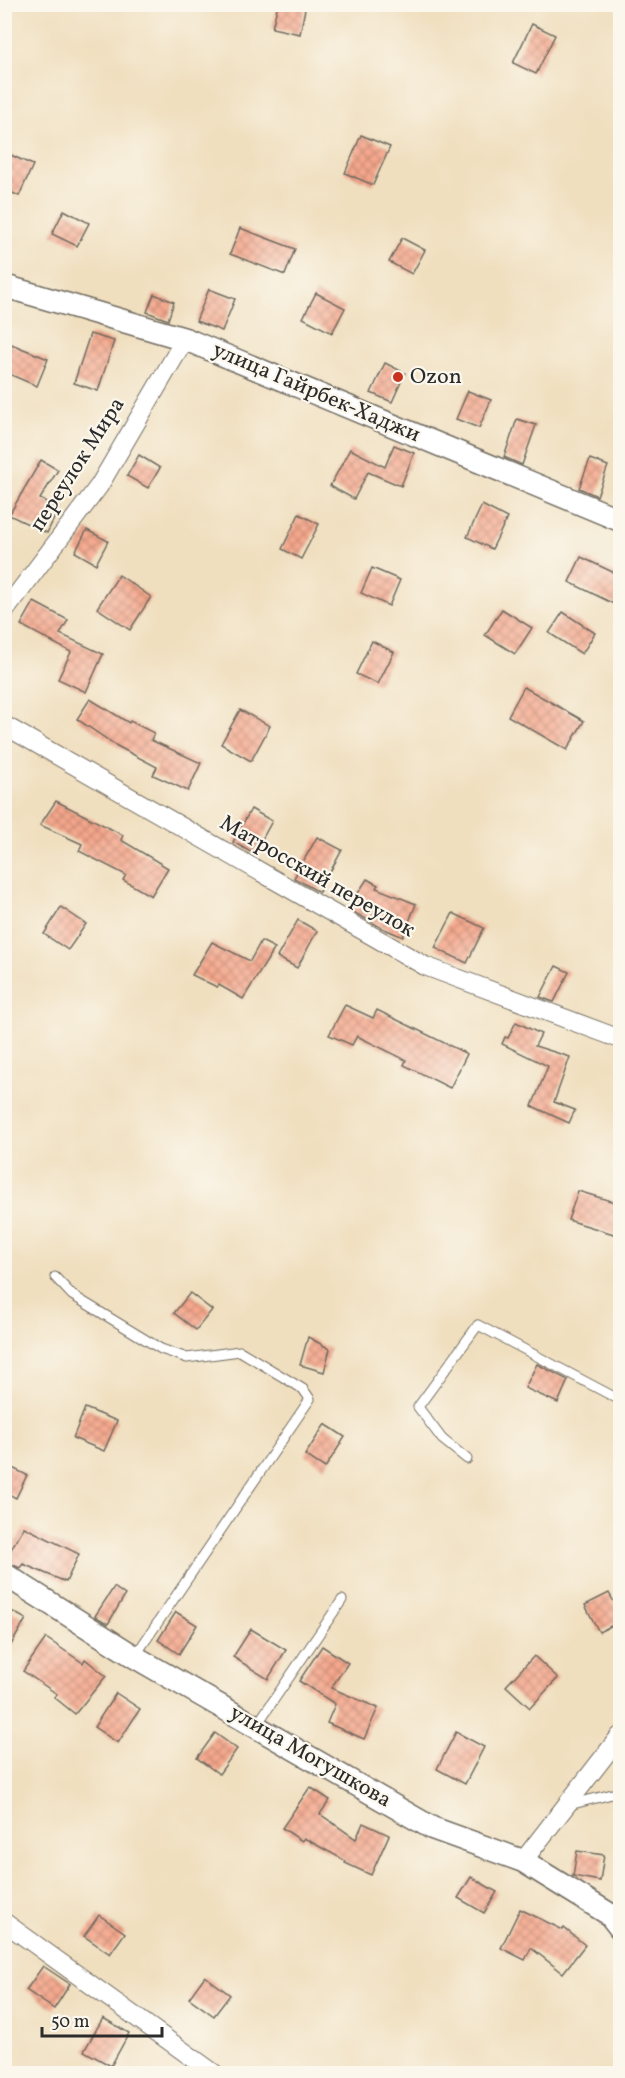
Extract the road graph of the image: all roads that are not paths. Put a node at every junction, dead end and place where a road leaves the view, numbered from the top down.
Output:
1 (4, 286) edge
2 (185, 339) junction
3 (621, 520) edge
4 (4, 612) edge
5 (4, 725) edge
6 (621, 1039) edge
7 (55, 1278) dead end
8 (621, 1400) edge
9 (467, 1458) dead end
10 (4, 1574) edge
11 (342, 1600) dead end
12 (135, 1657) junction
13 (256, 1726) junction
14 (621, 1736) edge
15 (621, 1792) edge
16 (567, 1805) junction
17 (523, 1862) junction
18 (4, 1922) edge
19 (621, 1928) edge
20 (215, 2073) edge

1 - 2 street, улица Гайрбек-Хаджи
2 - 3 street, улица Гайрбек-Хаджи
2 - 4 street, переулок Мира
5 - 6 street, Матросский переулок
7 - 12 lane
8 - 9 lane
10 - 12 street, улица Могушкова
11 - 13 lane
12 - 13 street, улица Могушкова
13 - 17 street, улица Могушкова
14 - 16 street
15 - 16 lane
16 - 17 street
17 - 19 street, улица Могушкова
18 - 20 street

